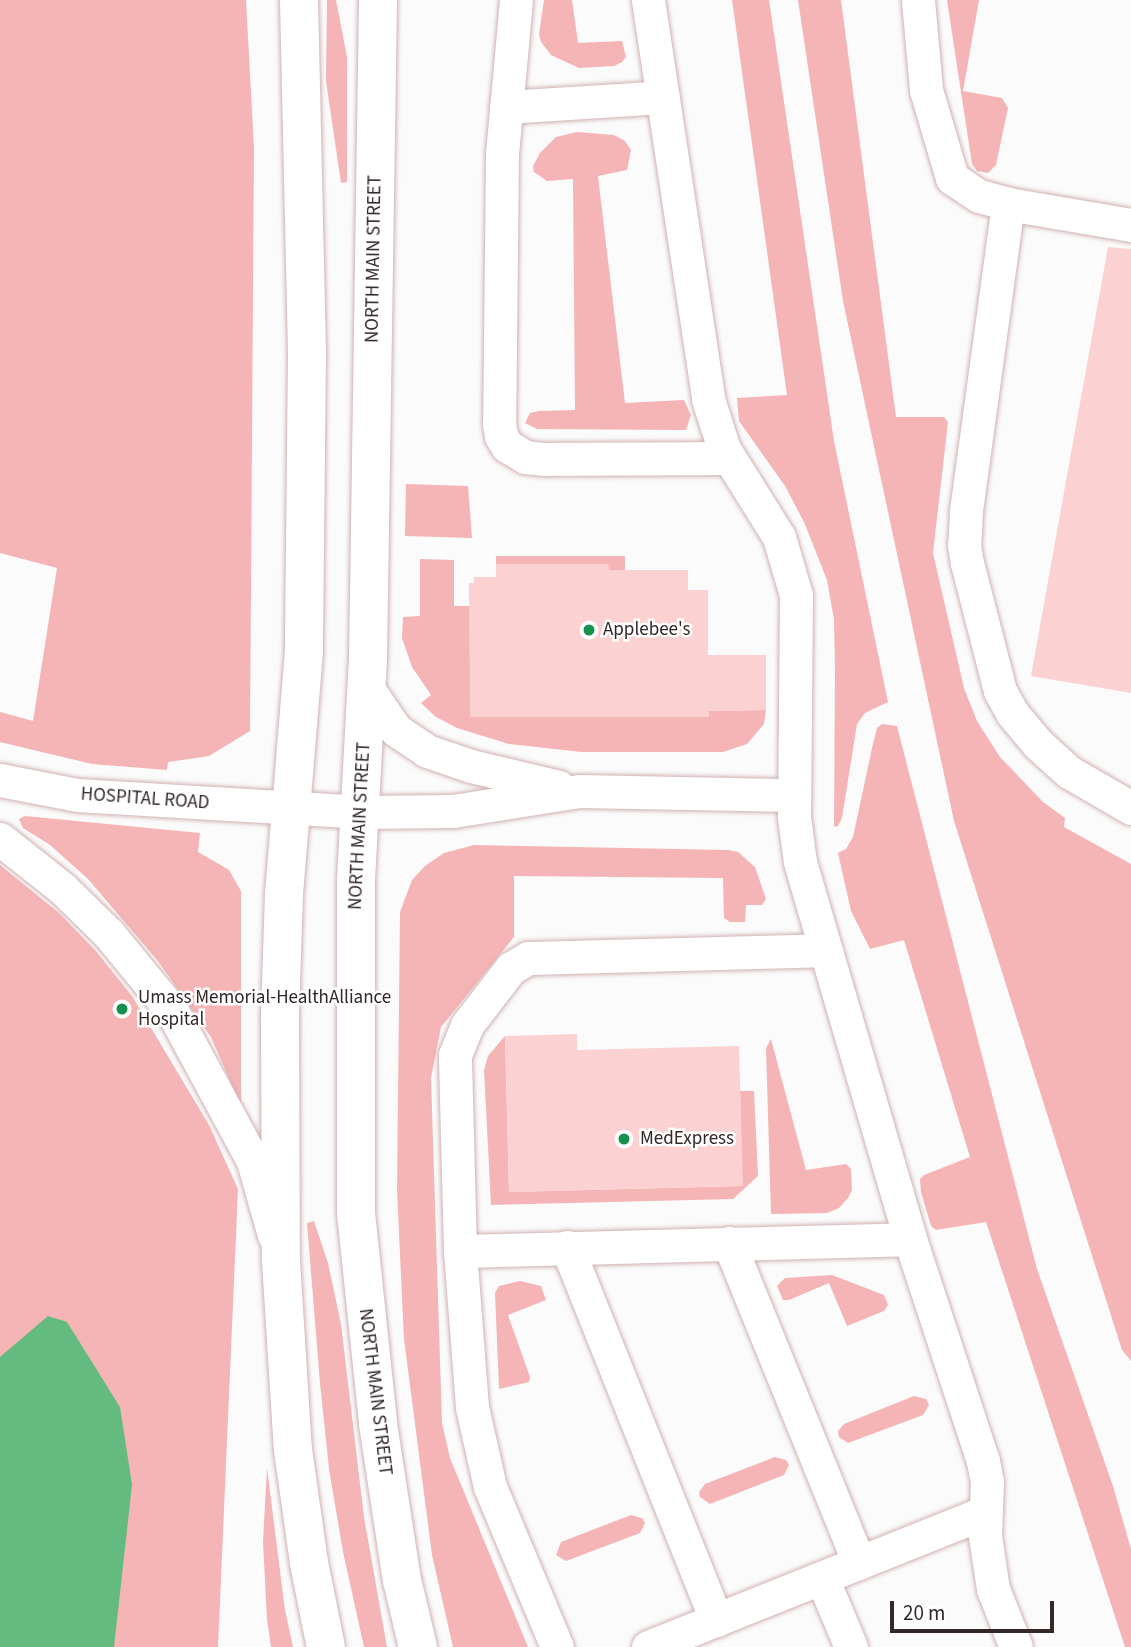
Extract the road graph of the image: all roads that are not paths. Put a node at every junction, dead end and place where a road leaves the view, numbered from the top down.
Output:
1 (299, 0) edge
2 (378, 0) edge
3 (516, 0) edge
4 (648, 0) edge
5 (918, 0) edge
6 (663, 97) junction
7 (506, 107) junction
8 (1008, 204) junction
9 (1131, 225) edge
10 (729, 458) junction
11 (366, 686) junction
12 (0, 779) edge
13 (579, 791) junction
14 (794, 795) junction
15 (290, 807) junction
16 (1131, 808) edge
17 (360, 812) junction
18 (0, 839) edge
19 (825, 950) junction
20 (909, 1239) junction
21 (729, 1243) junction
22 (567, 1247) junction
23 (460, 1251) junction
24 (281, 1261) junction
25 (986, 1512) junction
26 (859, 1563) junction
27 (822, 1578) junction
28 (716, 1620) junction
29 (326, 1647) edge
30 (418, 1647) edge
31 (557, 1647) edge
32 (648, 1647) edge
33 (851, 1647) edge
34 (1016, 1647) edge

1 - 15 main road
2 - 11 main road, NORTH MAIN STREET
3 - 7 lane
4 - 6 lane
5 - 8 lane
6 - 7 lane
6 - 10 lane
7 - 10 lane
8 - 9 lane
8 - 16 lane
10 - 14 lane
11 - 13 lane
11 - 17 main road, NORTH MAIN STREET
12 - 15 lane, HOSPITAL ROAD
13 - 14 lane
13 - 17 lane, HOSPITAL ROAD
14 - 19 lane
15 - 17 lane, HOSPITAL ROAD
15 - 24 main road
17 - 30 main road, NORTH MAIN STREET
18 - 24 lane
19 - 20 lane
19 - 23 lane
20 - 21 lane
20 - 25 lane
21 - 22 lane
21 - 26 lane
22 - 23 lane
22 - 28 lane
23 - 31 lane
24 - 29 main road
25 - 26 lane
25 - 34 lane
26 - 27 lane
27 - 28 lane
27 - 33 lane
28 - 32 lane

